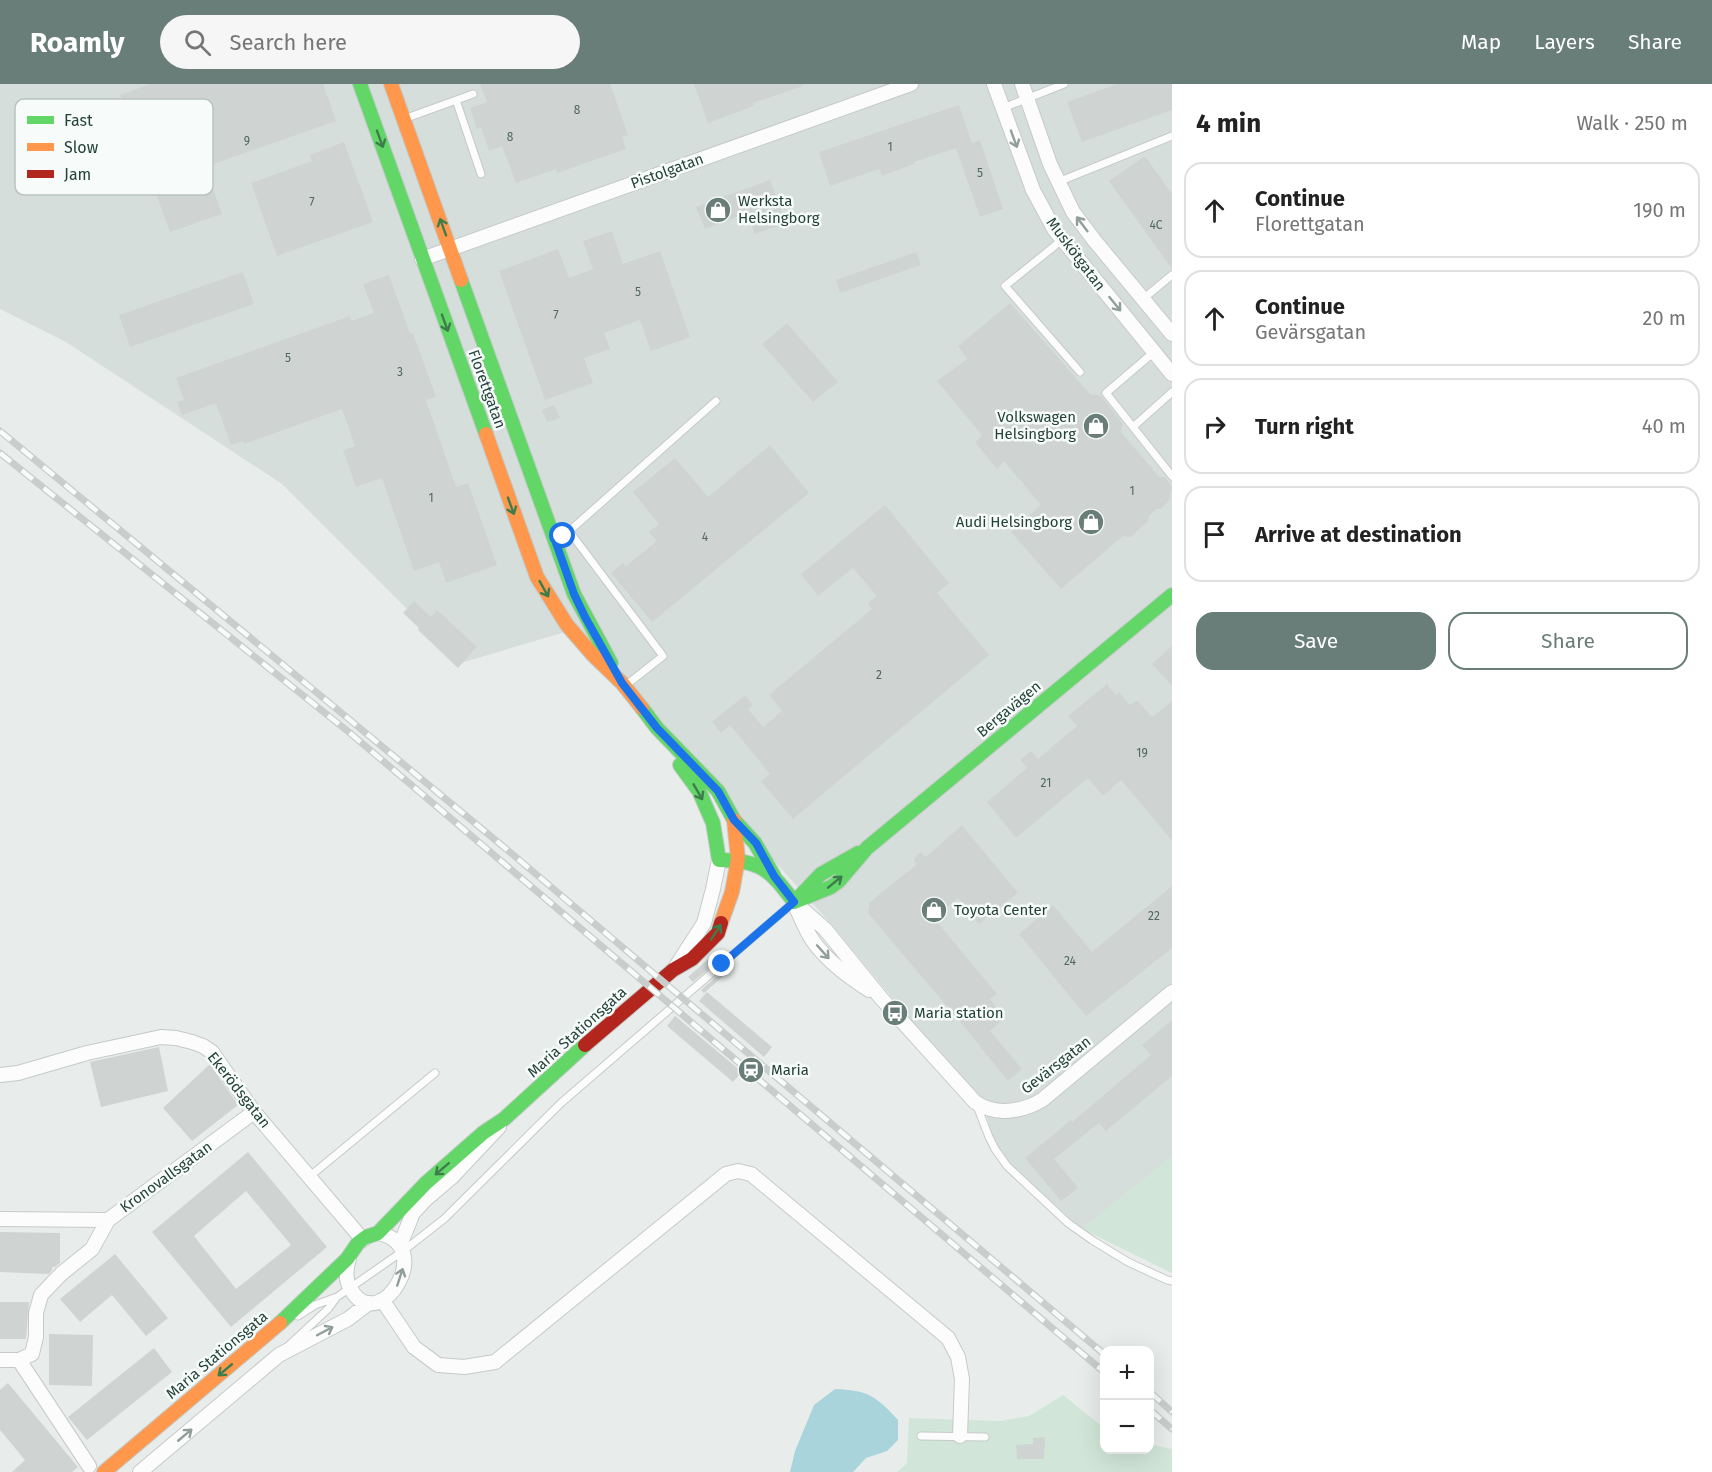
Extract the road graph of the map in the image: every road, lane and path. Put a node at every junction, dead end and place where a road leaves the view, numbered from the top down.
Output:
1 (360, 84) edge
2 (391, 84) edge
3 (911, 84) edge
4 (994, 84) edge
5 (1022, 84) edge
6 (1064, 84) edge
7 (473, 94) dead end
8 (1027, 98) junction
9 (456, 100) junction
10 (1003, 108) junction
11 (404, 119) junction
12 (1172, 136) edge
13 (481, 174) dead end
14 (1058, 182) junction
15 (1062, 240) junction
16 (450, 248) junction
17 (422, 259) junction
18 (1172, 275) edge
19 (1143, 299) junction
20 (1172, 334) edge
21 (1154, 351) junction
22 (1080, 372) dead end
23 (1172, 374) edge
24 (1172, 392) edge
25 (716, 401) dead end
26 (1133, 427) junction
27 (1172, 477) edge
28 (569, 531) junction
29 (556, 543) junction
30 (1172, 595) edge
31 (624, 685) junction
32 (657, 728) junction
33 (734, 820) junction
34 (713, 824) joint
35 (738, 859) junction
36 (719, 860) junction
37 (774, 876) junction
38 (794, 902) junction
39 (673, 970) junction
40 (1172, 992) edge
41 (435, 1073) dead end
42 (0, 1075) edge
43 (975, 1102) junction
44 (254, 1112) junction
45 (504, 1119) junction
46 (309, 1177) junction
47 (0, 1219) edge
48 (108, 1220) junction
49 (378, 1233) junction
50 (363, 1240) junction
51 (401, 1248) junction
52 (349, 1259) junction
53 (1172, 1281) edge
54 (350, 1288) junction
55 (337, 1297) junction
56 (376, 1302) junction
57 (270, 1333) junction
58 (279, 1355) junction
59 (0, 1359) edge
60 (19, 1360) junction
61 (921, 1436) dead end
62 (960, 1436) junction
63 (986, 1437) dead end
64 (89, 1466) dead end
65 (104, 1472) edge
66 (140, 1472) edge

1 -> 17 street, Florettgatan
2 - 11 street, Florettgatan
3 - 16 street, Pistolgatan
4 - 10 street, Muskötgatan
5 - 8 street, Muskötgatan
6 - 8 lane
7 - 9 lane
8 - 10 lane
8 - 14 street, Muskötgatan
9 - 11 lane
9 - 13 lane
10 -> 15 street, Muskötgatan
16 -> 11 street, Florettgatan
12 - 14 lane
19 -> 14 street, Muskötgatan
15 -> 21 street, Muskötgatan
15 - 22 lane
16 - 17 street, Pistolgatan
16 - 29 street, Florettgatan
17 -> 31 street, Florettgatan
18 - 19 lane
19 - 20 street, Muskötgatan
21 - 23 street, Muskötgatan
21 - 26 lane
24 - 26 lane
25 - 28 lane
26 - 27 lane
28 - 29 lane
28 - 31 lane
29 - 31 street, Florettgatan
30 - 38 street, Bergavägen
31 - 32 street, Florettgatan
32 - 33 street, Florettgatan
32 -> 34 street, Florettgatan
33 - 35 street, Maria Stationsgata
33 - 37 street, Florettgatan
34 - 36 street, Maria Stationsgata
35 - 36 street
35 - 37 street
39 -> 35 street, Maria Stationsgata
36 - 39 street, Maria Stationsgata
37 - 38 street
38 - 43 street
38 - 51 lane
39 - 45 street, Maria Stationsgata
40 - 43 street, Gevärsgatan
41 - 46 lane
42 - 44 street, Ekerödsgatan
43 - 53 lane
44 - 46 street, Ekerödsgatan
44 - 48 street, Kronovallsgatan
45 -> 49 street, Maria Stationsgata
45 - 51 street, Maria Stationsgata
46 - 50 street, Ekerödsgatan
47 - 48 street, Kronovallsgatan
48 - 60 street
49 - 50 street, Maria Stationsgata
49 - 51 street
50 - 52 street, Maria Stationsgata
51 - 54 lane
56 -> 51 street, Maria Stationsgata
52 - 54 street
52 - 57 street, Maria Stationsgata
54 - 55 lane
54 - 56 street
55 - 57 lane
55 - 58 lane
58 -> 56 street, Maria Stationsgata
56 - 62 street
57 -> 65 street, Maria Stationsgata
66 -> 58 street, Maria Stationsgata
59 - 60 street
60 - 64 street
61 - 62 lane
62 - 63 lane

